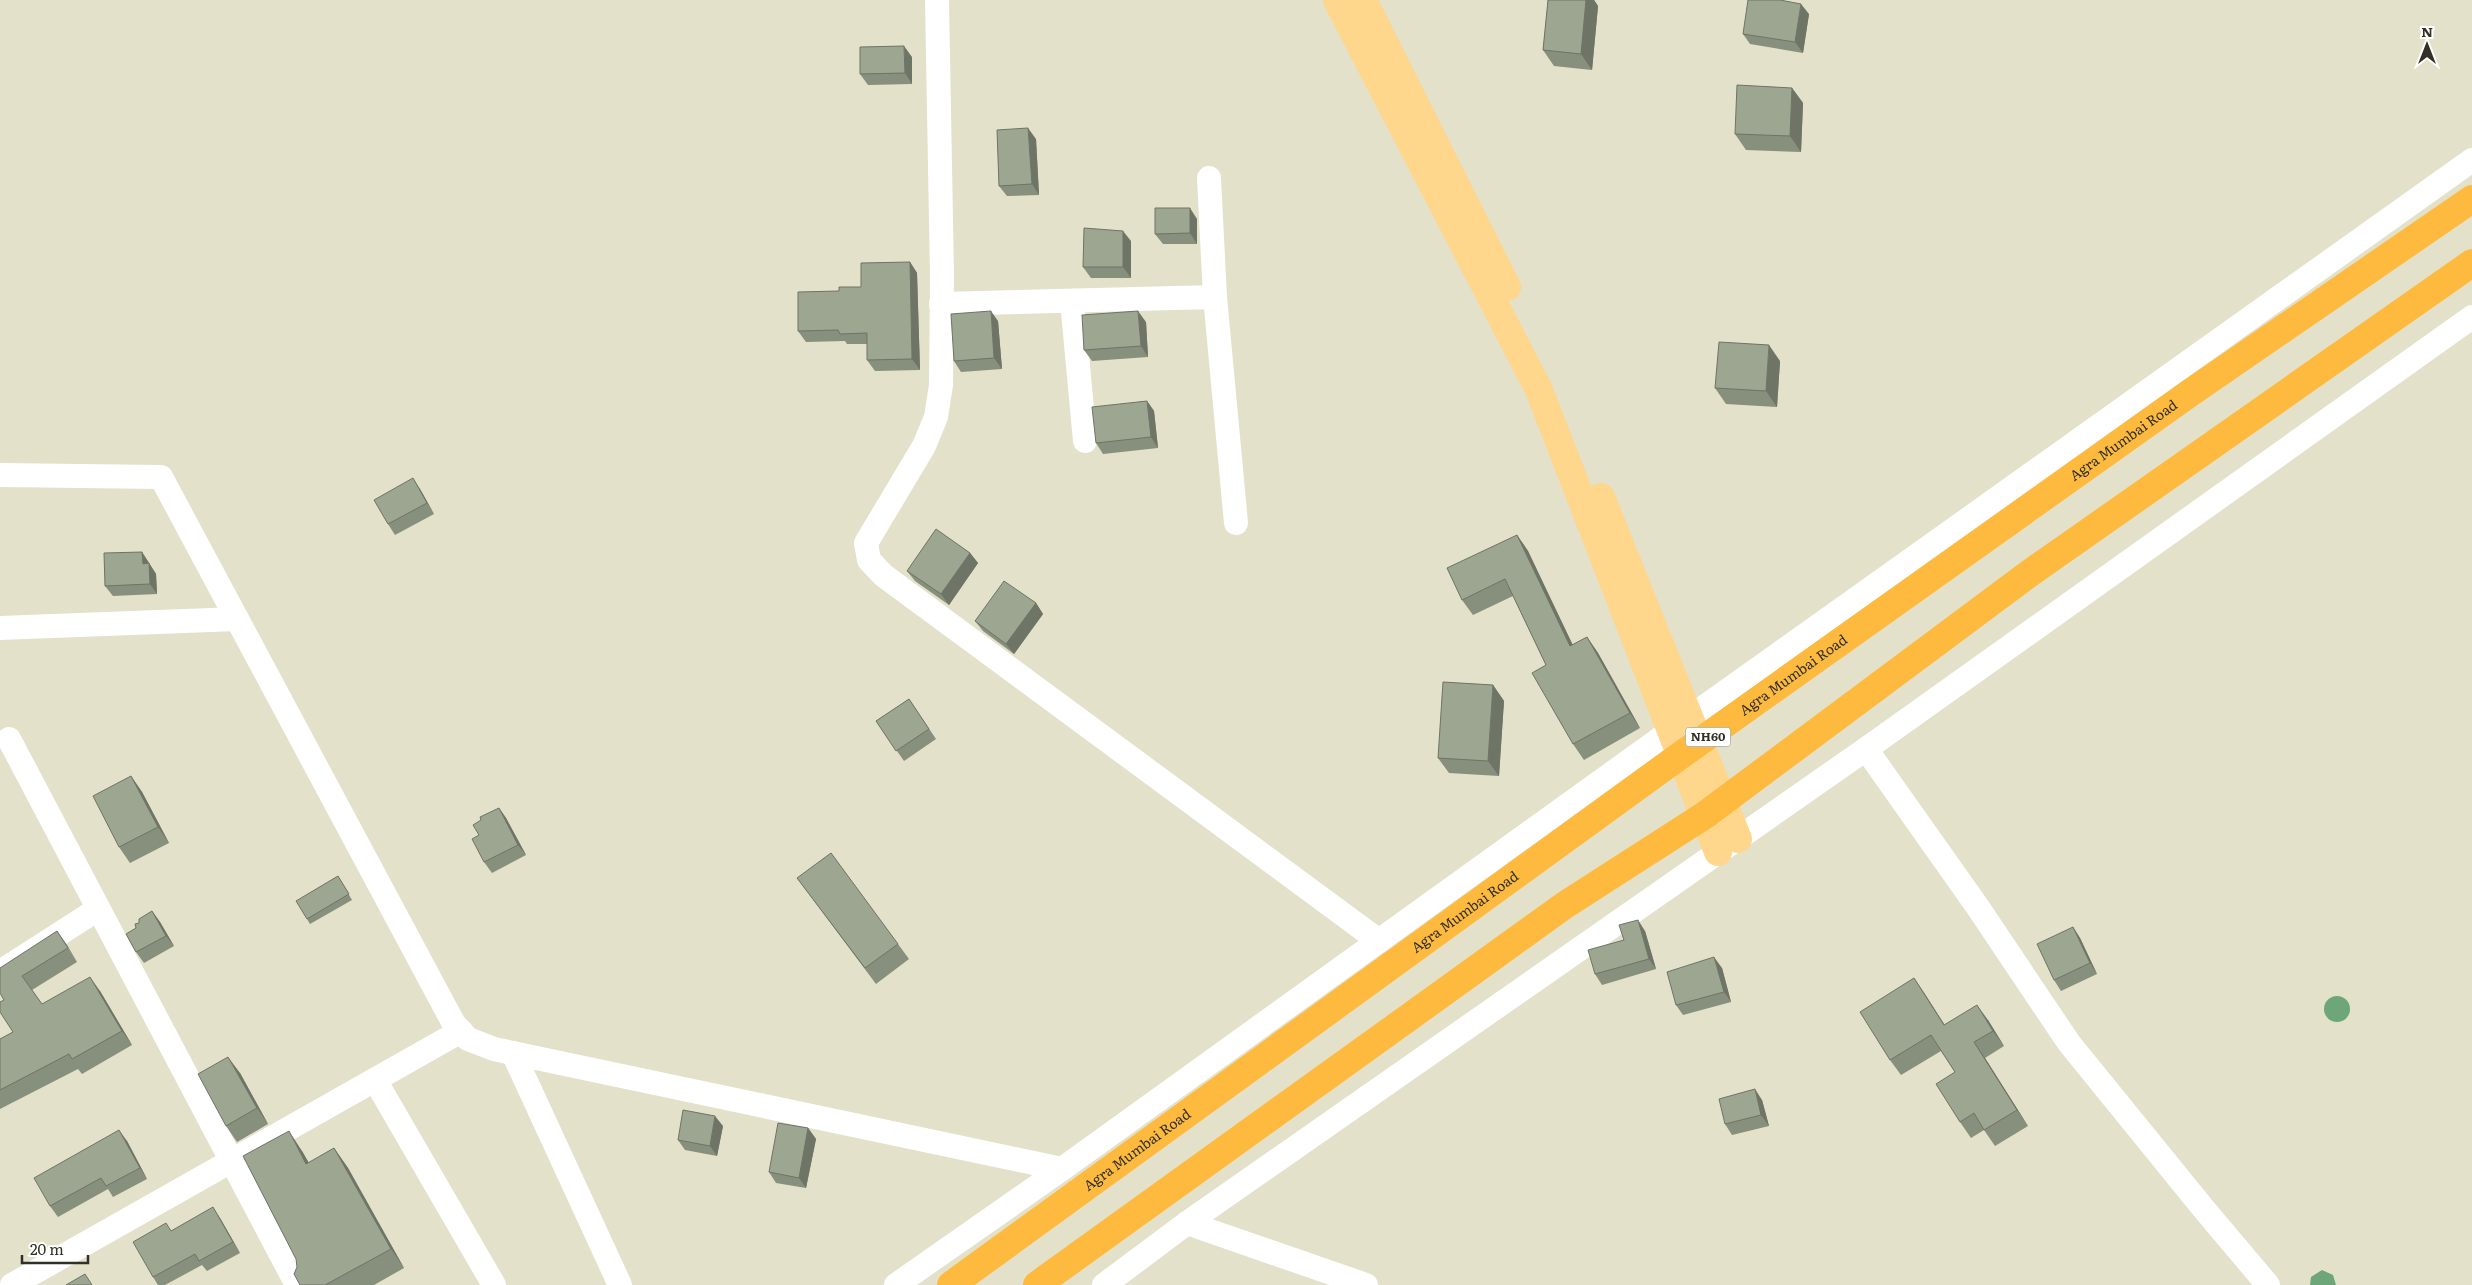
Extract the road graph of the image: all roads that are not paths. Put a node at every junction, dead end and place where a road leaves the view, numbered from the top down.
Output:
1 (937, 0) edge
2 (1337, 0) edge
3 (1362, 0) edge
4 (2472, 160) edge
5 (1209, 178) dead end
6 (2472, 199) edge
7 (2472, 262) edge
8 (1215, 297) junction
9 (1072, 301) junction
10 (941, 304) junction
11 (2472, 316) edge
12 (1086, 441) dead end
13 (0, 475) edge
14 (1236, 523) dead end
15 (237, 619) junction
16 (0, 628) edge
17 (1680, 724) junction
18 (9, 739) dead end
19 (1690, 749) junction
20 (1866, 749) junction
21 (1714, 809) junction
22 (1728, 845) junction
23 (98, 910) junction
24 (1379, 940) junction
25 (0, 972) edge
26 (461, 1031) junction
27 (513, 1053) junction
28 (375, 1080) junction
29 (231, 1160) junction
30 (1062, 1169) junction
31 (1188, 1223) junction
32 (12, 1285) edge
33 (296, 1285) edge
34 (494, 1285) edge
35 (620, 1285) edge
36 (896, 1285) edge
37 (951, 1285) edge
38 (1038, 1285) edge
39 (1104, 1285) edge
40 (1366, 1285) edge
41 (2268, 1285) edge

1 - 10 street
2 - 17 main road
3 - 17 main road
4 - 17 street
5 - 8 street
6 - 19 highway, Agra Mumbai Road / NH60
7 - 21 highway
8 - 9 street
8 - 14 street
9 - 10 street
9 - 12 street
10 - 24 street
11 - 20 street
13 - 15 street
15 - 16 street
15 - 26 street
17 - 19 main road
17 - 24 street
18 - 23 street
19 - 21 main road
19 - 37 highway, Agra Mumbai Road / NH60
20 - 22 street
20 - 41 street
21 - 22 main road
21 - 38 highway
22 - 31 street
23 - 25 street
23 - 29 street
24 - 30 street
26 - 27 street
26 - 28 street
27 - 30 street
27 - 35 street
28 - 29 street
28 - 34 street
29 - 32 street
29 - 33 street
30 - 36 street
31 - 39 street
31 - 40 street

